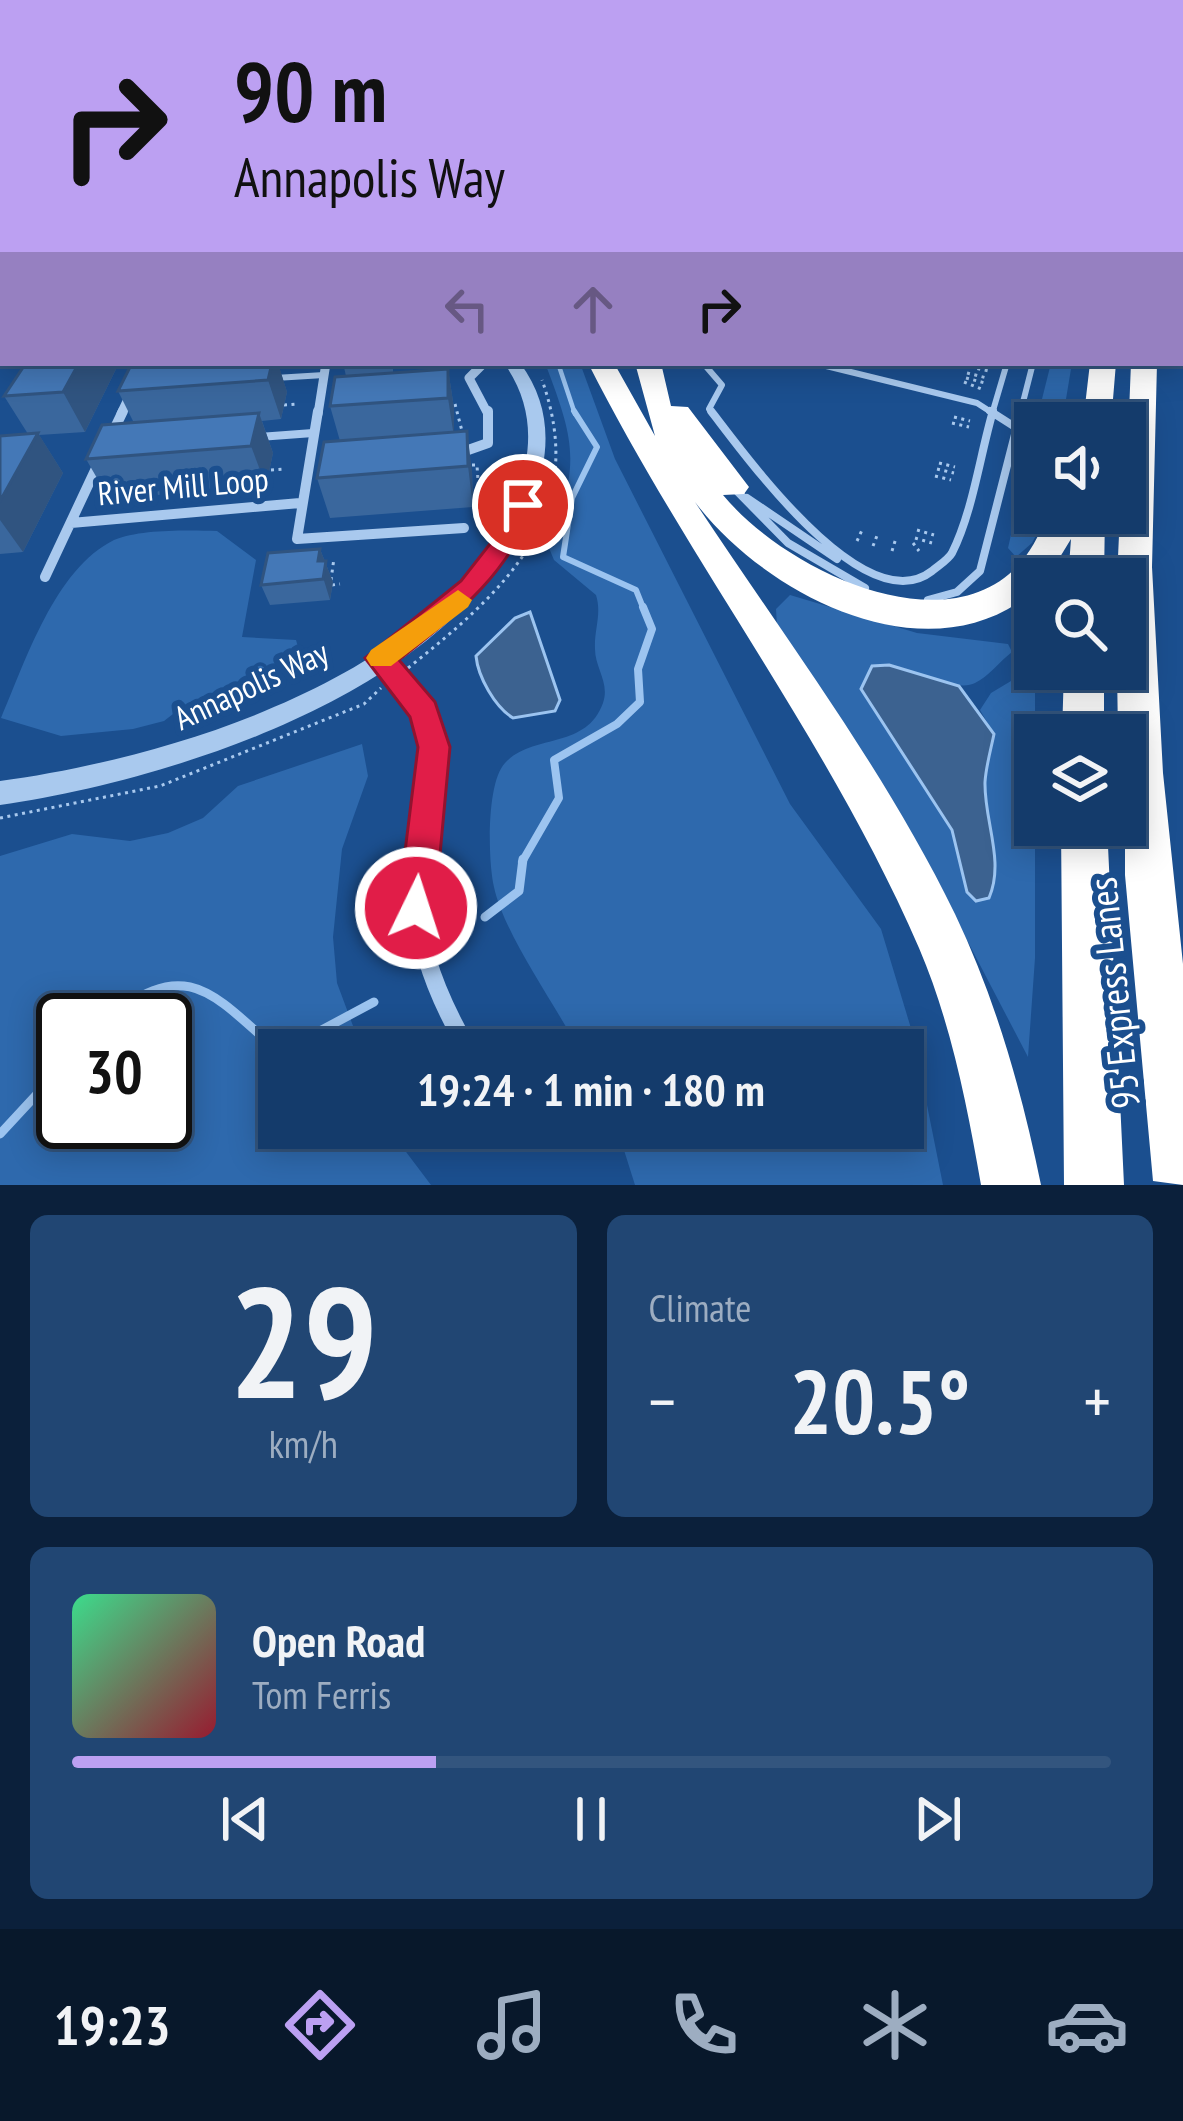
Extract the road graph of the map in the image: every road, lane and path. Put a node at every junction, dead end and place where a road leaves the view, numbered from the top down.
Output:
1 (144, 366) edge
2 (481, 366) edge
3 (514, 366) edge
4 (603, 366) edge
5 (650, 366) edge
6 (651, 366) edge
7 (706, 366) edge
8 (825, 366) edge
9 (1006, 366) edge
10 (1032, 366) edge
11 (1103, 366) edge
12 (1144, 366) edge
13 (970, 367) dead end
14 (325, 369) edge
15 (991, 371) dead end
16 (268, 379) edge
17 (988, 381) dead end
18 (148, 387) edge
19 (133, 388) junction
20 (986, 390) dead end
21 (340, 401) edge
22 (1023, 402) edge
23 (1099, 402) edge
24 (319, 403) junction
25 (297, 404) dead end
26 (455, 404) dead end
27 (284, 405) dead end
28 (993, 410) junction
29 (953, 420) dead end
30 (969, 424) dead end
31 (1014, 426) edge
32 (313, 433) junction
33 (1014, 435) edge
34 (256, 437) edge
35 (464, 442) edge
36 (444, 456) edge
37 (331, 465) edge
38 (467, 466) edge
39 (938, 466) dead end
40 (307, 467) junction
41 (284, 469) dead end
42 (269, 470) dead end
43 (954, 470) dead end
44 (935, 476) dead end
45 (951, 480) dead end
46 (733, 487) junction
47 (301, 503) junction
48 (480, 511) dead end
49 (71, 523) junction
50 (464, 528) dead end
51 (862, 528) dead end
52 (917, 530) dead end
53 (878, 532) dead end
54 (1053, 534) edge
55 (934, 535) dead end
56 (896, 538) dead end
57 (857, 541) dead end
58 (932, 543) dead end
59 (873, 546) dead end
60 (892, 551) dead end
61 (919, 551) dead end
62 (334, 558) dead end
63 (852, 566) junction
64 (45, 577) dead end
65 (340, 584) dead end
66 (431, 656) dead end
67 (380, 658) junction
68 (418, 661) dead end
69 (375, 693) dead end
70 (364, 704) dead end
71 (0, 793) edge
72 (1085, 846) edge
73 (457, 1029) edge
74 (1183, 1181) edge
75 (1011, 1185) edge
76 (1094, 1185) edge

1 - 19 street, River Mill Loop
2 - 36 street
3 - 67 street, Annapolis Way
4 - 75 highway
5 - 54 highway
6 - 46 highway
7 - 63 lane
8 - 28 lane
9 - 28 lane
10 - 22 lane
11 - 23 highway
12 - 74 highway, 95 Express Lanes
13 - 15 path
14 - 16 lane
14 - 24 street
17 - 20 path
18 - 19 lane
19 - 49 street, River Mill Loop
21 - 24 lane
24 - 32 street
25 - 27 path
26 - 35 path
28 - 31 lane
28 - 63 lane
29 - 30 path
32 - 34 lane
32 - 40 street
33 - 46 lane
37 - 40 street
38 - 48 path
39 - 43 path
40 - 47 street
41 - 42 path
44 - 45 path
46 - 63 lane
47 - 49 street, River Mill Loop
47 - 50 street
49 - 64 street, River Mill Loop
51 - 57 path
52 - 55 path
53 - 59 path
56 - 60 path
58 - 61 path
62 - 65 path
66 - 68 path
67 - 71 street, Annapolis Way
67 - 73 street
69 - 70 path
72 - 76 highway

